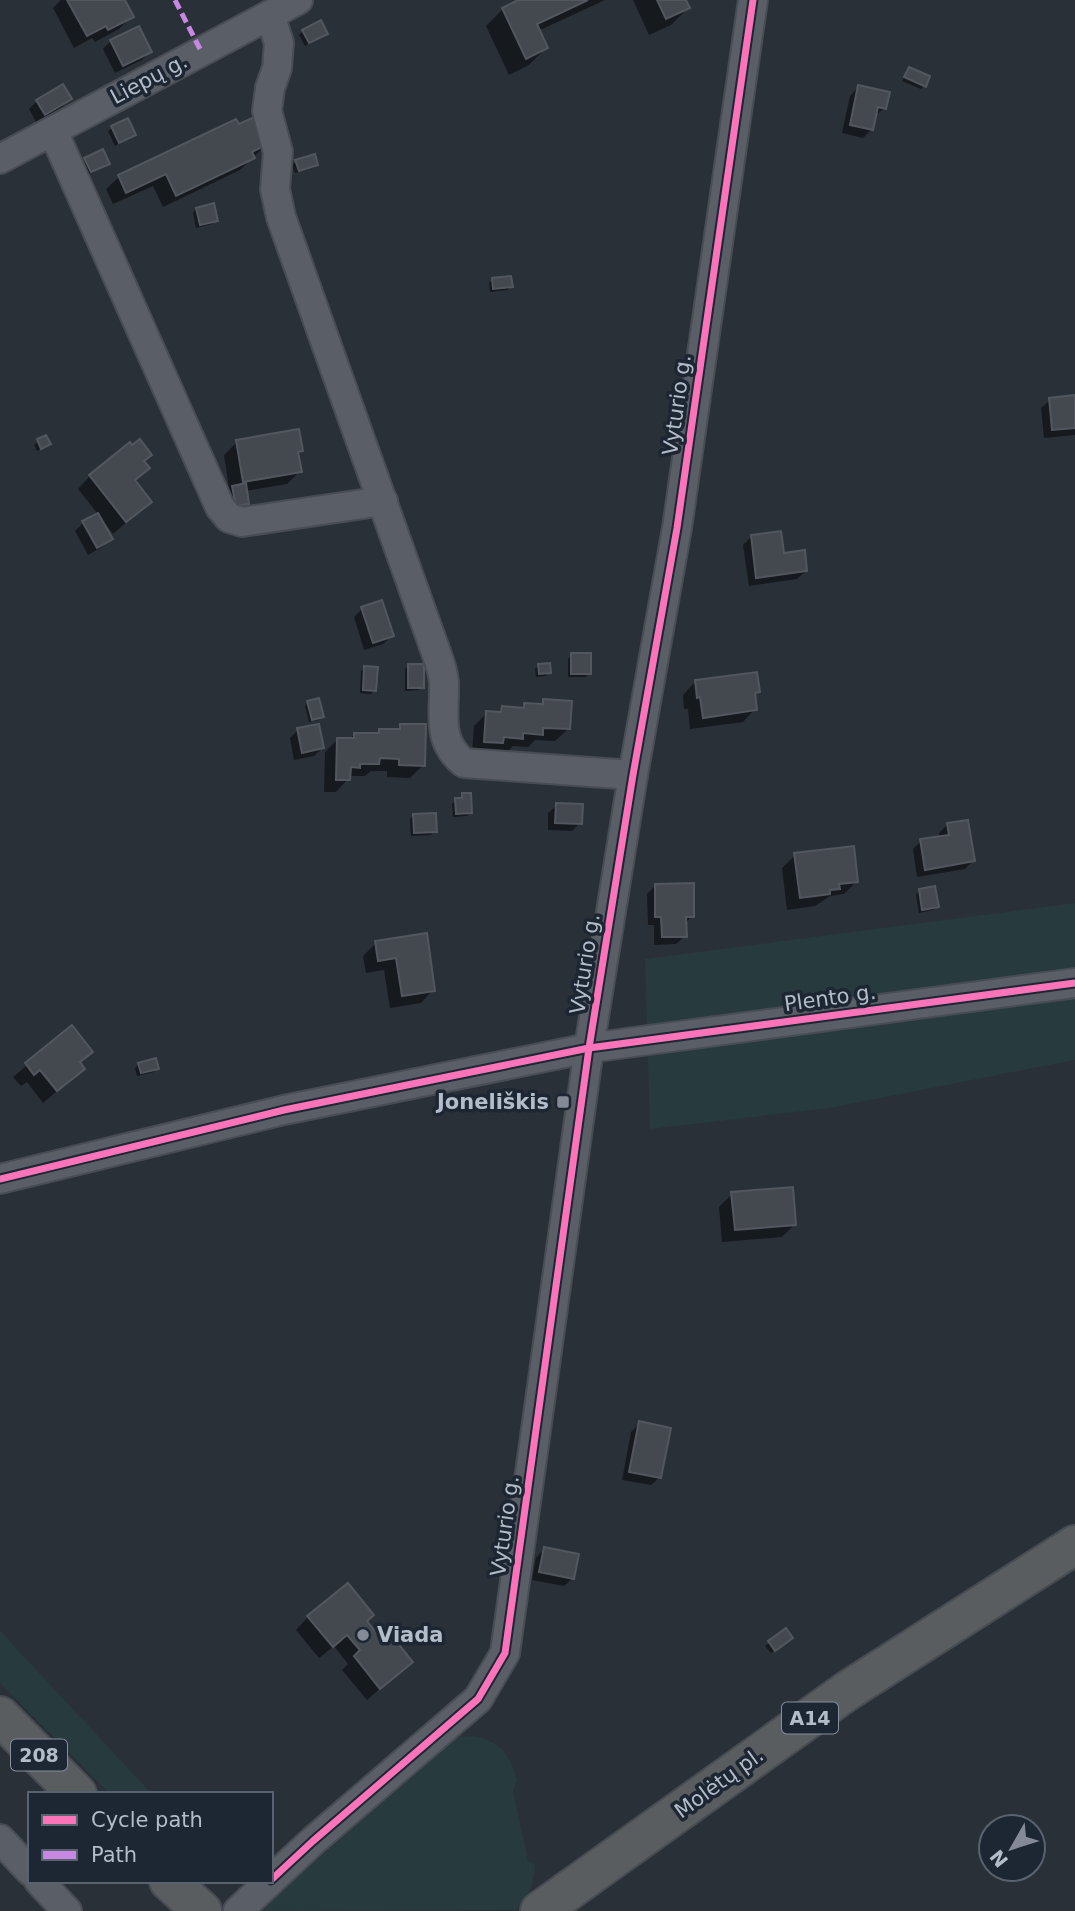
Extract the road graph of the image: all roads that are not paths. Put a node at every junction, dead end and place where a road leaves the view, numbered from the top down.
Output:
1 (299, 0) edge
2 (753, 0) edge
3 (270, 15) junction
4 (53, 131) junction
5 (0, 159) edge
6 (383, 501) junction
7 (633, 775) junction
8 (1075, 983) edge
9 (589, 1048) junction
10 (0, 1179) edge
11 (1075, 1545) edge
12 (0, 1716) edge
13 (75, 1792) edge
14 (0, 1839) edge
15 (28, 1869) edge
16 (273, 1879) edge
17 (41, 1883) edge
18 (163, 1883) edge
19 (171, 1883) edge
20 (269, 1883) edge
21 (66, 1911) edge
22 (188, 1911) edge
23 (202, 1911) edge
24 (238, 1911) edge
25 (540, 1911) edge

1 - 3 street, Liepų g.
2 - 7 street, Vyturio g.
3 - 4 street, Liepų g.
3 - 6 street
4 - 5 street, Liepų g.
4 - 6 street
6 - 7 street
7 - 9 street, Vyturio g.
8 - 9 street, Plento g.
9 - 10 street, Plento g.
9 - 16 street, Vyturio g.
11 - 25 highway, Molėtų pl. / A14
12 - 13 highway, 208
14 - 15 street
17 - 21 street
18 - 22 highway
19 - 23 highway
20 - 24 street, Vyturio g.

